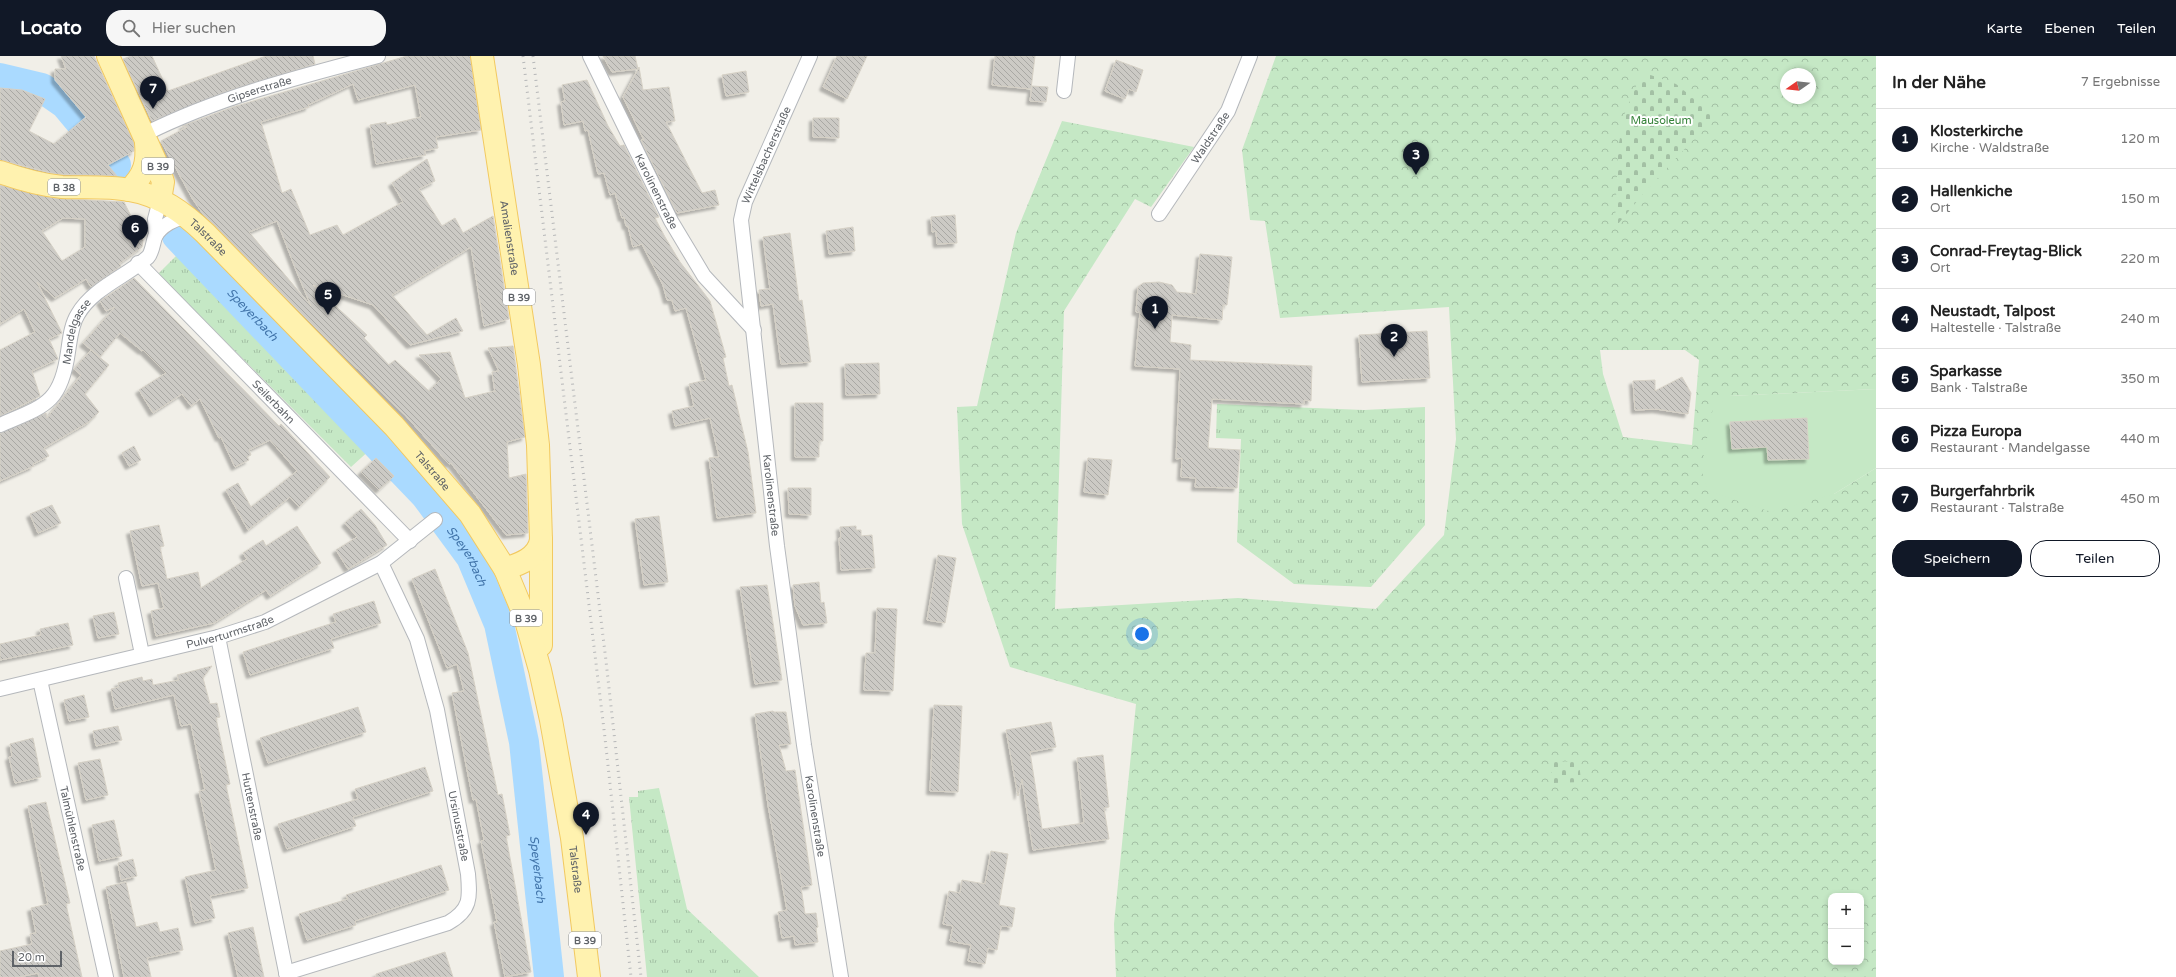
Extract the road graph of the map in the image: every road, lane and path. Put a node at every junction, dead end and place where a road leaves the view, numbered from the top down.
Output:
1 (108, 56) edge
2 (378, 56) edge
3 (482, 56) edge
4 (590, 56) edge
5 (810, 56) edge
6 (1068, 56) edge
7 (1250, 56) edge
8 (331, 62) edge
9 (1064, 91) dead end
10 (145, 134) junction
11 (0, 172) edge
12 (129, 190) junction
13 (160, 200) junction
14 (1159, 214) dead end
15 (187, 216) junction
16 (156, 236) junction
17 (138, 263) junction
18 (754, 330) junction
19 (0, 425) edge
20 (436, 520) dead end
21 (541, 540) junction
22 (410, 541) junction
23 (381, 563) junction
24 (505, 569) junction
25 (126, 578) dead end
26 (218, 637) junction
27 (142, 654) junction
28 (540, 670) junction
29 (40, 680) junction
30 (0, 689) edge
31 (287, 975) edge
32 (106, 977) edge
33 (588, 977) edge
34 (841, 977) edge

1 - 10 main road, B 39
2 - 8 street, Gipserstraße
3 - 21 main road, Amalienstraße / B 39
4 - 18 street, Karolinenstraße
5 - 18 street, Wittelsbacherstraße
6 - 9 street
7 - 14 street, Waldstraße
8 - 10 street, Gipserstraße
10 - 12 main road
10 - 13 main road, B 39
11 - 12 main road, B 38
12 - 13 main road, Talstraße
13 - 15 main road, Talstraße / B 39
13 - 16 street, Mandelgasse
15 - 16 street, Mandelgasse
15 - 24 main road, Talstraße / B 39
16 - 17 street, Mandelgasse
17 - 19 street, Mandelgasse
17 - 22 street, Seilerbahn
18 - 34 street, Karolinenstraße
20 - 22 street, Pulverturmstraße
21 - 24 main road
21 - 28 main road, Amalienstraße
22 - 23 street, Pulverturmstraße
23 - 26 street, Pulverturmstraße
23 - 31 street, Ursinusstraße
24 - 28 main road, Talstraße / B 39
25 - 27 street
26 - 27 street, Pulverturmstraße
26 - 31 street, Huttenstraße
27 - 29 street, Pulverturmstraße
28 - 33 main road, Talstraße / B 39
29 - 30 street, Pulverturmstraße
29 - 32 street, Talmühlenstraße

